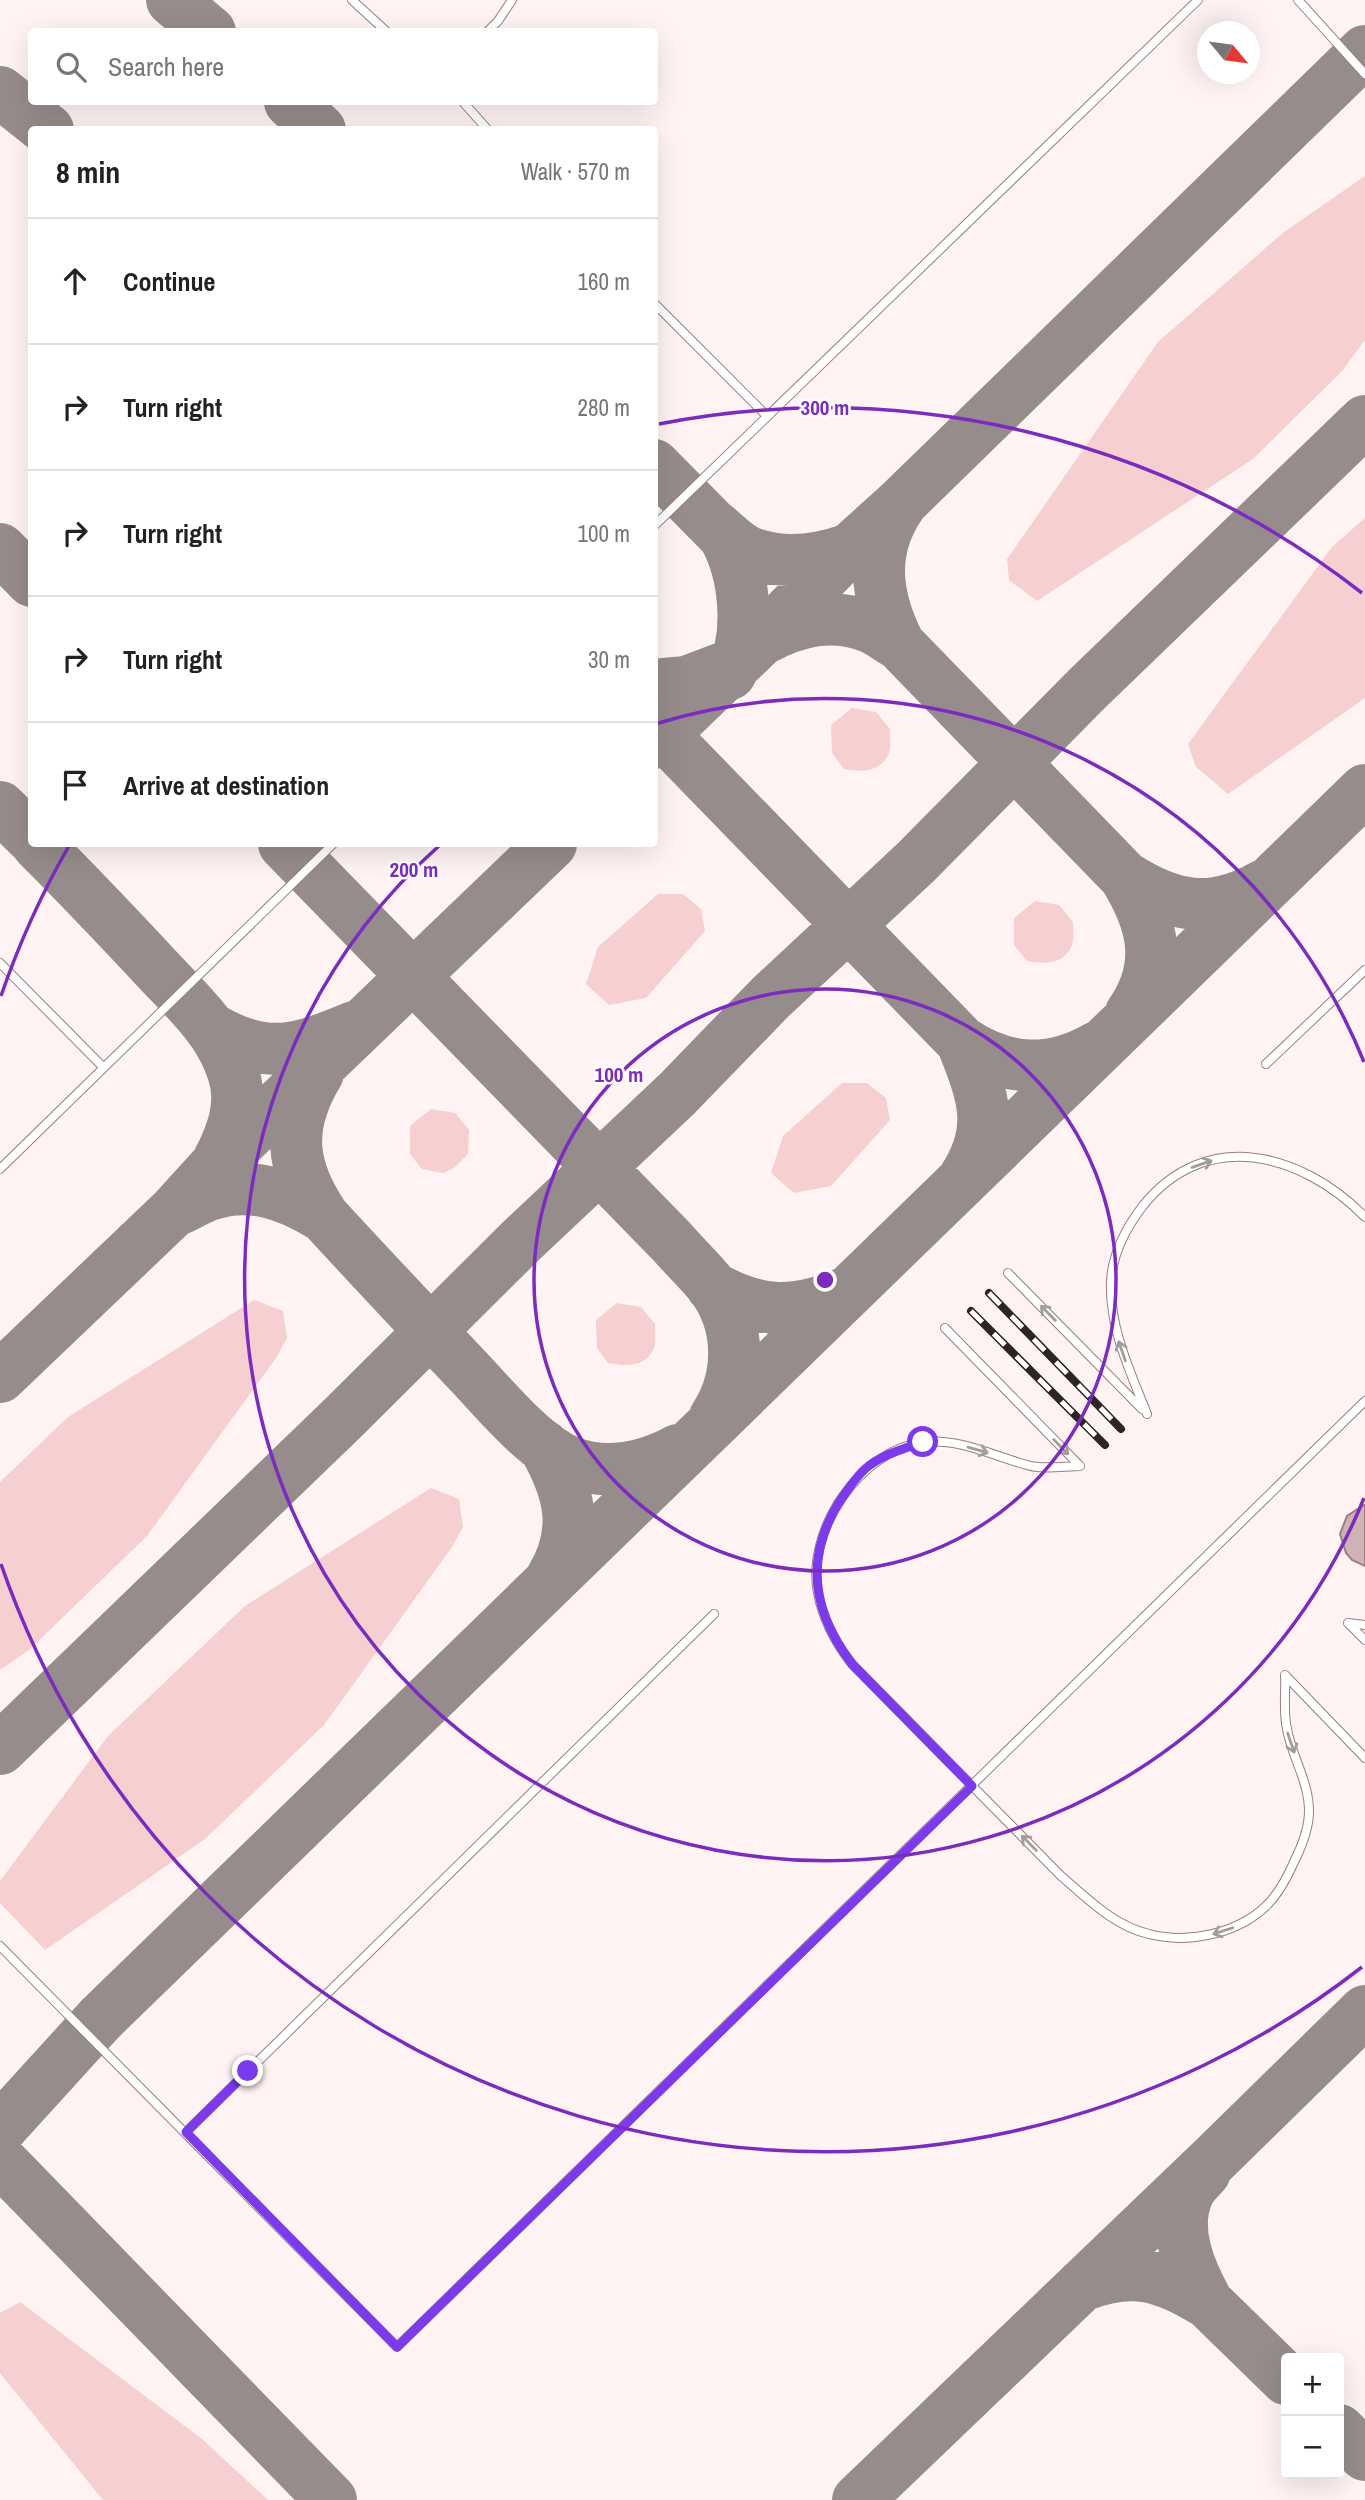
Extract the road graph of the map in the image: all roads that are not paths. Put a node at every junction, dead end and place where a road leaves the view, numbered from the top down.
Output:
1 (352, 0) edge
2 (512, 0) edge
3 (1198, 0) edge
4 (1298, 0) edge
5 (383, 28) edge
6 (490, 28) edge
7 (1365, 74) edge
8 (466, 105) edge
9 (484, 126) edge
10 (658, 307) edge
11 (767, 416) junction
12 (658, 522) edge
13 (330, 847) edge
14 (0, 963) edge
15 (1365, 970) edge
16 (1266, 1064) dead end
17 (103, 1067) junction
18 (0, 1169) edge
19 (1365, 1217) edge
20 (1008, 1273) dead end
21 (946, 1328) dead end
22 (1365, 1401) edge
23 (715, 1614) dead end
24 (1365, 1625) edge
25 (1365, 1640) edge
26 (1365, 1758) edge
27 (972, 1786) junction
28 (0, 1946) edge
29 (186, 2132) junction

1 - 5 lane
2 - 6 lane
3 - 11 lane
4 - 7 lane
8 - 9 lane
10 - 11 lane
11 - 12 lane
13 - 17 lane
14 - 17 lane
15 - 16 lane
17 - 18 lane
19 - 20 lane
21 - 27 lane
22 - 27 lane
23 - 29 lane
24 - 25 lane
26 -> 27 lane
27 - 29 lane
28 - 29 lane

